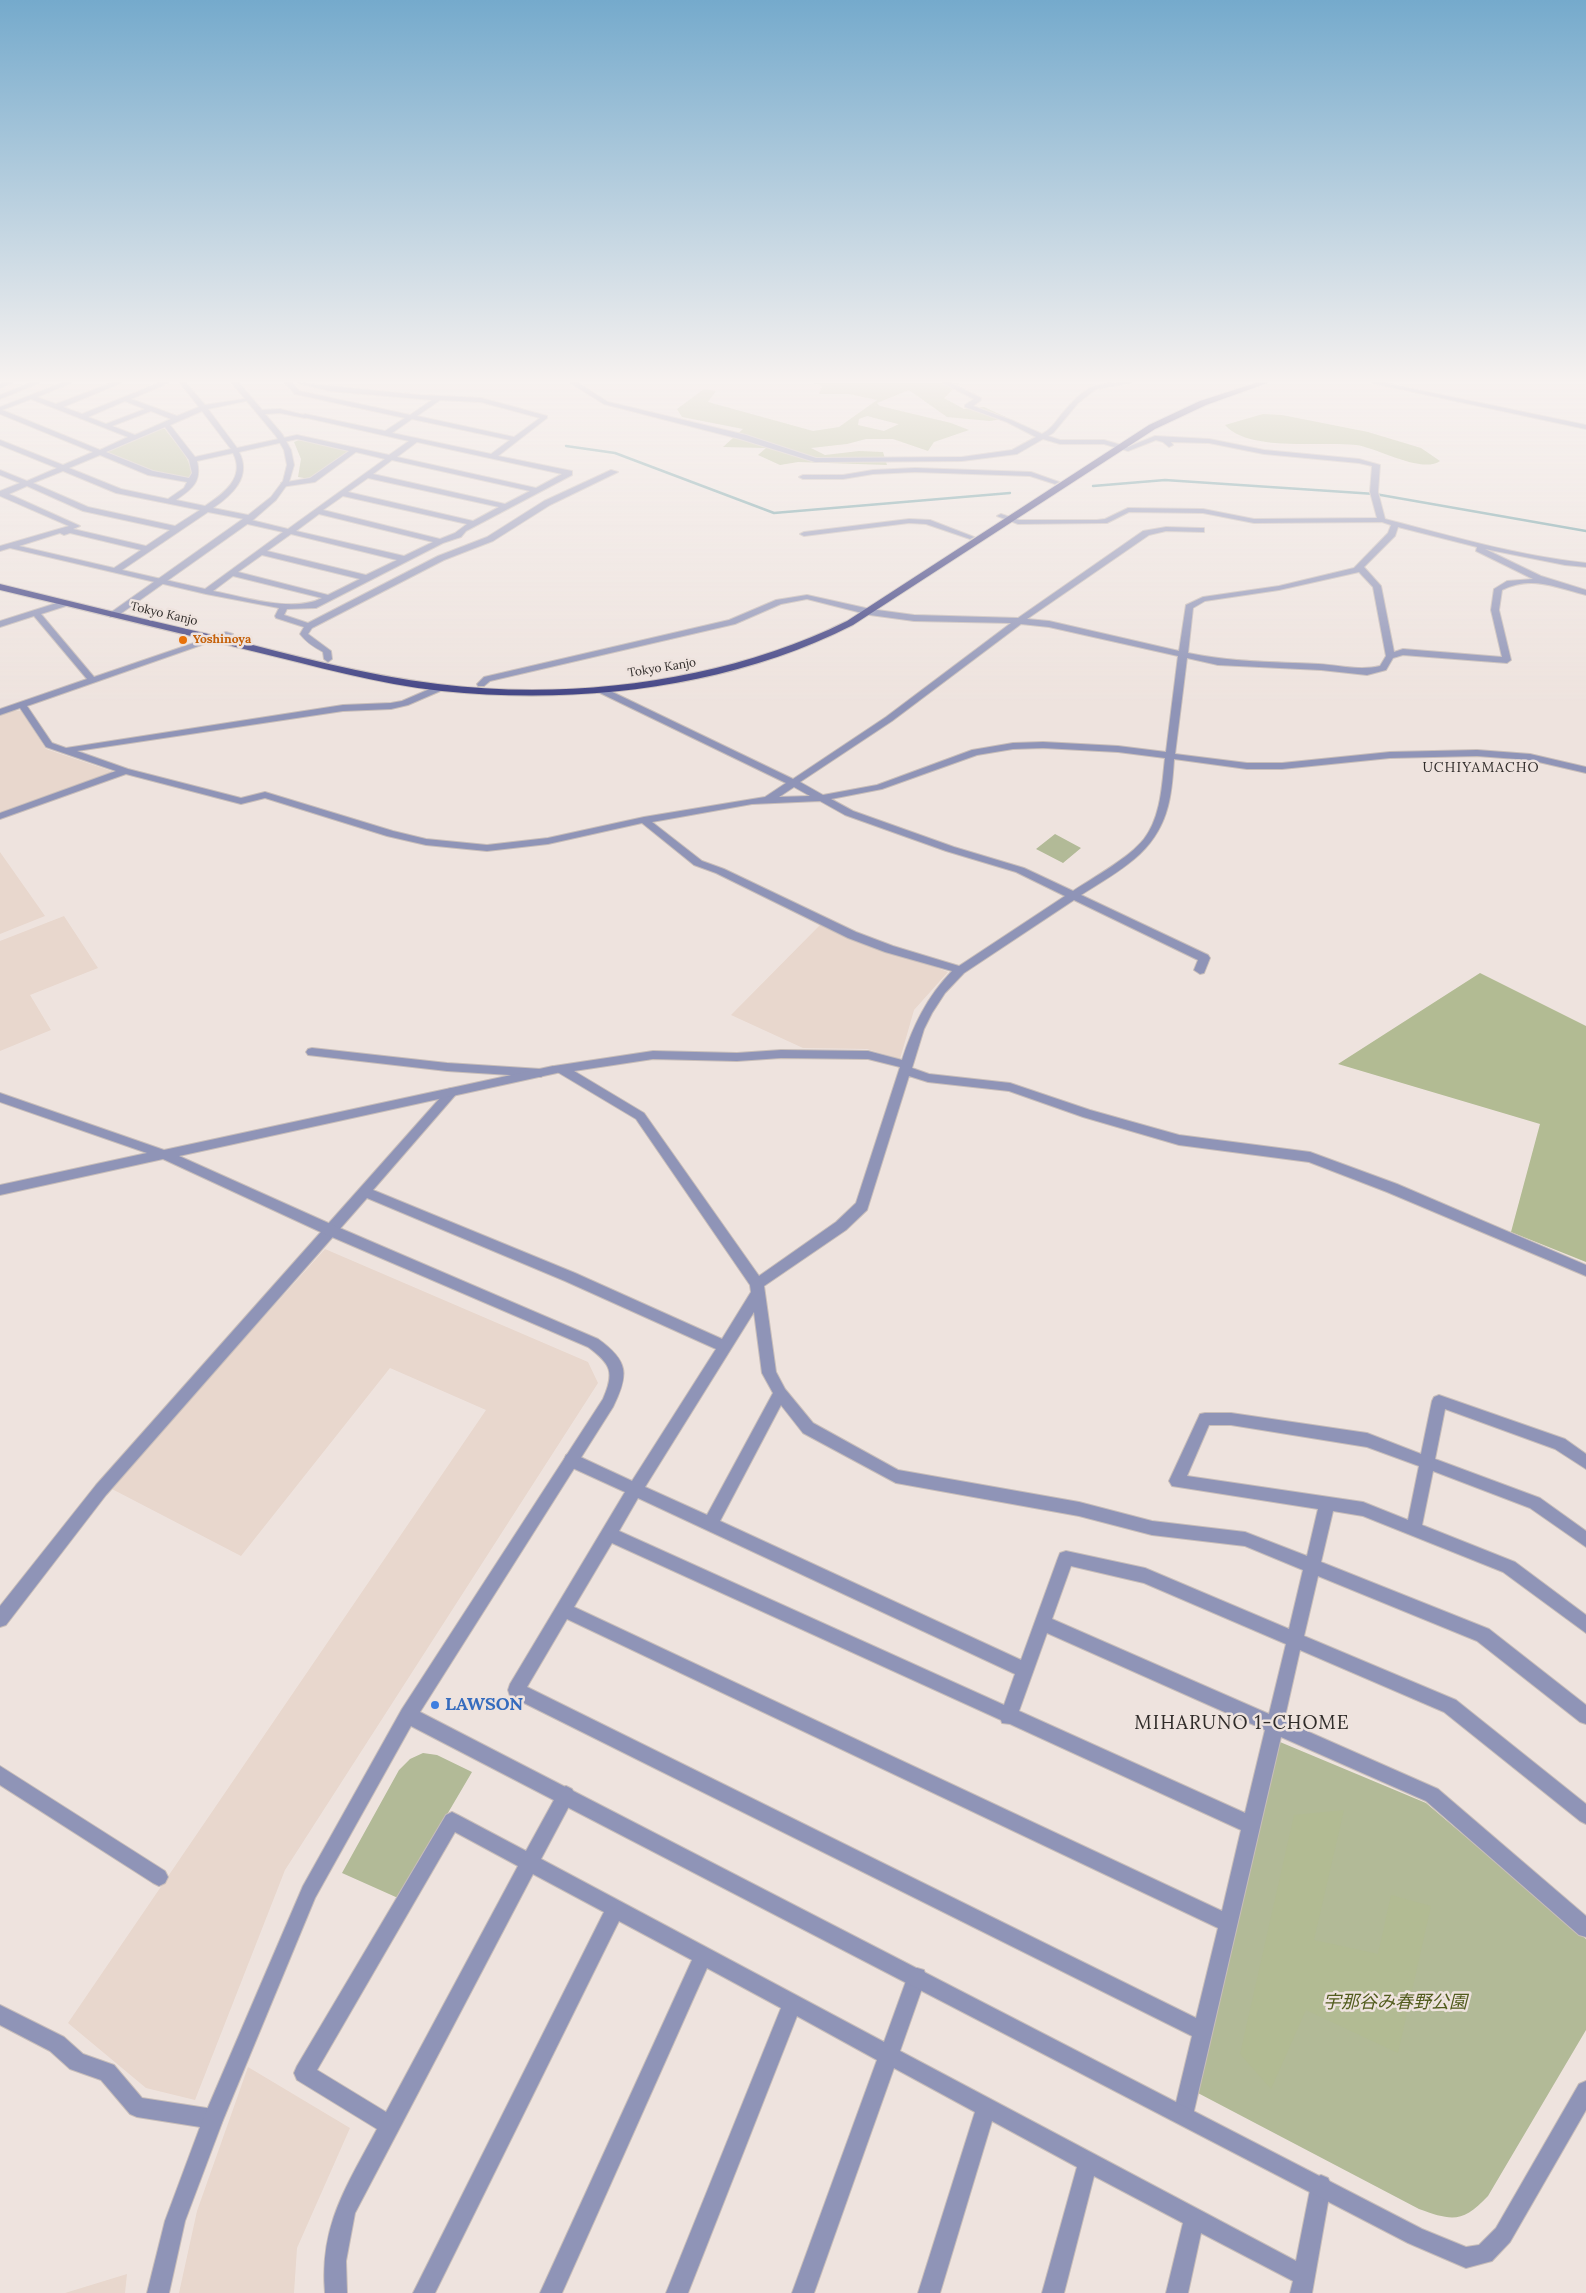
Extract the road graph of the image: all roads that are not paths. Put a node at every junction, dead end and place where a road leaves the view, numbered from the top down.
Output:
1 (41, 490) edge
2 (117, 490) edge
3 (186, 490) edge
4 (231, 490) edge
5 (280, 490) edge
6 (346, 490) edge
7 (434, 490) edge
8 (537, 490) edge
9 (575, 490) edge
10 (1044, 490) edge
11 (1049, 490) edge
12 (1374, 490) edge
13 (1, 493) edge
14 (342, 493) junction
15 (170, 501) junction
16 (506, 506) junction
17 (206, 509) junction
18 (316, 511) junction
19 (1006, 518) junction
20 (248, 520) junction
21 (1382, 520) junction
22 (1394, 525) junction
23 (473, 527) junction
24 (177, 529) junction
25 (1201, 530) dead end
26 (289, 531) junction
27 (485, 533) dead end
28 (804, 534) dead end
29 (44, 535) junction
30 (493, 537) junction
31 (970, 537) junction
32 (440, 541) junction
33 (1463, 542) junction
34 (10, 546) junction
35 (0, 549) edge
36 (148, 549) junction
37 (261, 552) junction
38 (405, 559) junction
39 (1586, 565) edge
40 (1359, 567) junction
41 (116, 570) junction
42 (232, 573) junction
43 (367, 578) junction
44 (0, 579) edge
45 (161, 580) junction
46 (1544, 580) junction
47 (0, 587) edge
48 (206, 592) junction
49 (1586, 594) edge
50 (330, 598) junction
51 (66, 603) junction
52 (284, 606) junction
53 (122, 608) junction
54 (857, 609) junction
55 (870, 612) junction
56 (36, 613) junction
57 (113, 615) junction
58 (1019, 621) junction
59 (0, 624) edge
60 (309, 626) junction
61 (229, 634) junction
62 (215, 639) junction
63 (1184, 656) junction
64 (1390, 656) junction
65 (328, 659) junction
66 (92, 680) junction
67 (481, 684) junction
68 (442, 687) junction
69 (601, 690) junction
70 (22, 705) junction
71 (0, 712) edge
72 (63, 751) junction
73 (1170, 756) junction
74 (1586, 770) edge
75 (124, 771) junction
76 (794, 783) junction
77 (822, 798) junction
78 (768, 799) junction
79 (0, 816) edge
80 (644, 820) junction
81 (1071, 896) junction
82 (960, 970) junction
83 (1200, 970) dead end
84 (312, 1052) dead end
85 (906, 1067) junction
86 (552, 1071) junction
87 (452, 1092) junction
88 (0, 1097) edge
89 (165, 1155) junction
90 (0, 1190) edge
91 (366, 1192) junction
92 (330, 1230) junction
93 (1586, 1271) edge
94 (757, 1290) junction
95 (724, 1346) junction
96 (780, 1393) junction
97 (571, 1460) junction
98 (1586, 1462) edge
99 (1427, 1463) junction
100 (635, 1490) junction
101 (1327, 1504) junction
102 (710, 1525) junction
103 (1414, 1529) junction
104 (609, 1534) junction
105 (1586, 1540) edge
106 (1313, 1566) junction
107 (564, 1610) junction
108 (0, 1619) edge
109 (1043, 1622) junction
110 (1586, 1625) edge
111 (1294, 1641) junction
112 (1025, 1670) junction
113 (408, 1715) junction
114 (1586, 1716) edge
115 (1008, 1717) junction
116 (1274, 1726) junction
117 (0, 1775) edge
118 (566, 1796) junction
119 (1586, 1816) edge
120 (1251, 1825) junction
121 (532, 1863) junction
122 (159, 1877) dead end
123 (616, 1908) junction
124 (1584, 1920) edge
125 (1227, 1923) junction
126 (703, 1956) junction
127 (918, 1977) junction
128 (793, 2003) junction
129 (0, 2016) edge
130 (1202, 2031) junction
131 (890, 2054) junction
132 (1585, 2094) edge
133 (986, 2108) junction
134 (1183, 2115) junction
135 (213, 2119) junction
136 (390, 2126) junction
137 (1088, 2162) junction
138 (1321, 2185) junction
139 (1194, 2218) junction
140 (1303, 2284) edge
141 (555, 2292) edge
142 (158, 2293) edge
143 (336, 2293) edge
144 (424, 2293) edge
145 (677, 2293) edge
146 (803, 2293) edge
147 (929, 2293) edge
148 (1052, 2293) edge
149 (1177, 2293) edge

1 - 24 street
2 - 15 street
3 - 15 street
4 - 17 street
5 - 20 street
6 - 14 street
7 - 16 street
8 - 16 street
9 - 30 street
10 - 19 highway, Tokyo Kanjo
11 - 19 highway, Tokyo Kanjo
12 - 21 street
13 - 29 street
14 - 18 street
14 - 23 street
15 - 17 street
16 - 23 street
17 - 20 street
17 - 24 street
18 - 26 street
18 - 32 street
19 - 21 street
19 - 31 highway, Tokyo Kanjo
19 - 55 highway, Tokyo Kanjo
20 - 26 street
20 - 45 street
21 - 22 street
22 - 33 street
22 - 40 street
23 - 32 street
24 - 36 street
25 - 58 street
26 - 37 street
26 - 38 street
27 - 30 street
28 - 31 street
29 - 34 street
29 - 36 street
30 - 60 street
31 - 54 highway, Tokyo Kanjo
32 - 38 street
33 - 39 street
33 - 46 street
34 - 35 street
34 - 41 street
36 - 41 street
37 - 42 street
37 - 43 street
38 - 43 street
40 - 63 street
40 - 64 street
41 - 45 street
42 - 48 street
42 - 50 street
43 - 50 street
44 - 53 highway, Tokyo Kanjo
45 - 48 street
45 - 53 street
46 - 49 street
46 - 64 street
47 - 51 highway, Tokyo Kanjo
48 - 52 street
50 - 52 street
51 - 56 street
51 - 57 highway, Tokyo Kanjo
52 - 60 street
53 - 57 street
53 - 61 highway, Tokyo Kanjo
54 - 55 street
54 - 67 highway, Tokyo Kanjo
54 - 67 street
55 - 58 street
55 - 69 highway, Tokyo Kanjo
56 - 59 street
56 - 66 street
57 - 62 highway, Tokyo Kanjo
58 - 63 street
58 - 76 street
60 - 65 street
61 - 62 street
61 - 65 highway, Tokyo Kanjo
62 - 66 street
62 - 68 highway, Tokyo Kanjo
63 - 64 street
63 - 73 street
65 - 67 highway, Tokyo Kanjo
66 - 70 street
68 - 69 highway, Tokyo Kanjo
68 - 72 street
69 - 76 street
70 - 71 street
70 - 72 street
72 - 75 street
73 - 74 street
73 - 77 street
73 - 81 street
75 - 79 street
75 - 80 street
76 - 77 street
76 - 78 street
77 - 78 street
77 - 81 street
78 - 80 street
80 - 82 street
81 - 82 street
81 - 83 street
82 - 85 street
84 - 86 street
85 - 86 street
85 - 93 street
85 - 94 street
86 - 87 street
86 - 94 street
87 - 89 street
87 - 91 street
88 - 89 street
89 - 90 street
89 - 92 street
91 - 92 street
91 - 95 street
92 - 97 street
92 - 108 street
94 - 95 street
94 - 96 street
95 - 100 street
96 - 102 street
96 - 106 street
97 - 100 street
97 - 113 street
98 - 99 street
99 - 101 street
99 - 103 street
99 - 105 street
100 - 102 street
100 - 104 street
101 - 103 street
101 - 106 street
102 - 112 street
103 - 110 street
104 - 107 street
104 - 115 street
106 - 111 street
106 - 114 street
107 - 125 street
107 - 130 street
109 - 111 street
109 - 112 street
109 - 116 street
111 - 116 street
111 - 119 street
112 - 115 street
113 - 118 street
113 - 135 street
115 - 120 street
116 - 120 street
116 - 124 street
117 - 122 street
118 - 121 street
118 - 127 street
120 - 125 street
121 - 123 street
121 - 136 street
121 - 136 street
123 - 126 street
123 - 144 street
125 - 130 street
126 - 128 street
126 - 141 street
127 - 131 street
127 - 134 street
128 - 131 street
128 - 145 street
129 - 135 street
130 - 134 street
131 - 133 street
131 - 146 street
132 - 138 street
133 - 137 street
133 - 147 street
134 - 138 street
135 - 142 street
136 - 143 street
137 - 139 street
137 - 148 street
138 - 140 street
139 - 140 street
139 - 149 street

